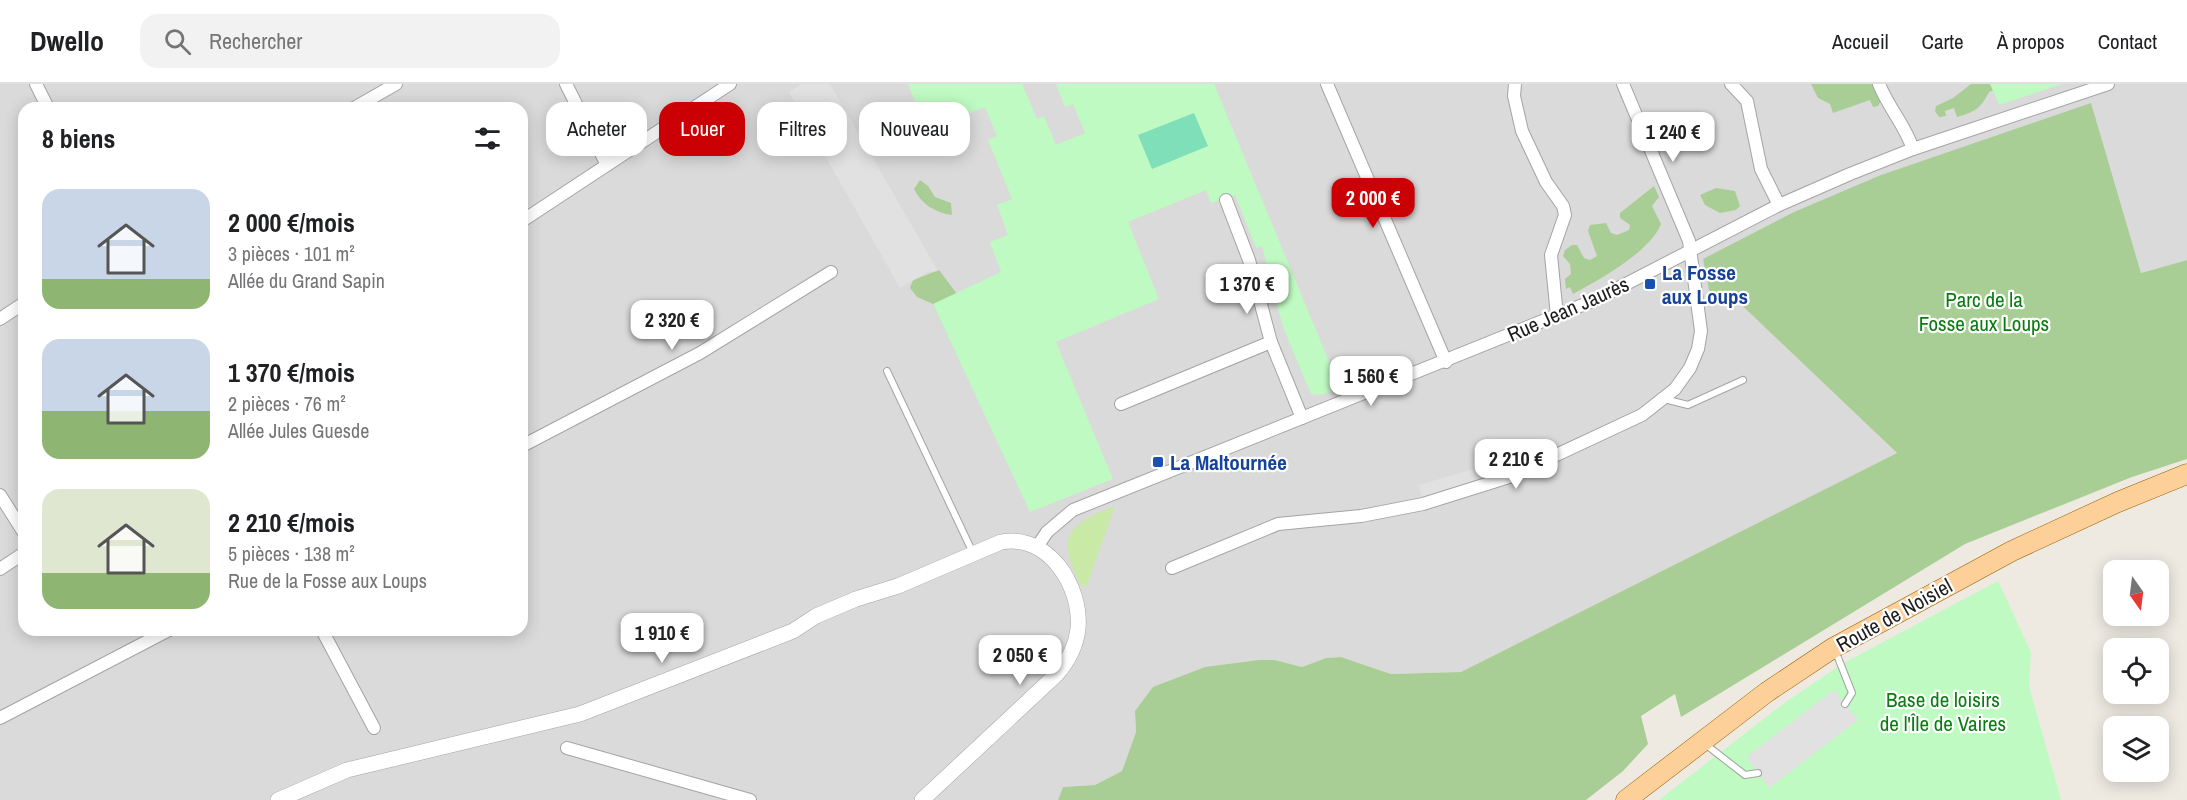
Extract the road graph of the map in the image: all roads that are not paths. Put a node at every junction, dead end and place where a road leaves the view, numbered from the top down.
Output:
1 (36, 84) edge
2 (396, 84) edge
3 (566, 84) edge
4 (730, 84) edge
5 (1327, 84) edge
6 (1515, 84) edge
7 (1623, 84) edge
8 (1731, 84) edge
9 (1879, 84) edge
10 (2108, 84) edge
11 (45, 102) edge
12 (364, 102) edge
13 (1913, 149) junction
14 (607, 165) junction
15 (1226, 200) dead end
16 (1779, 205) junction
17 (528, 217) edge
18 (1690, 250) junction
19 (831, 273) dead end
20 (18, 307) edge
21 (1557, 316) junction
22 (0, 319) edge
23 (1271, 342) junction
24 (1446, 362) junction
25 (886, 371) dead end
26 (1743, 380) dead end
27 (1664, 399) junction
28 (1121, 404) dead end
29 (1302, 418) junction
30 (528, 443) edge
31 (2187, 474) edge
32 (0, 495) edge
33 (18, 524) edge
34 (1037, 547) junction
35 (973, 553) junction
36 (18, 557) edge
37 (1173, 568) dead end
38 (0, 569) edge
39 (157, 636) edge
40 (325, 636) edge
41 (1833, 648) junction
42 (1845, 704) dead end
43 (0, 718) edge
44 (374, 728) dead end
45 (1702, 742) junction
46 (567, 748) dead end
47 (1758, 773) dead end
48 (278, 800) edge
49 (750, 800) edge
50 (922, 800) edge
51 (1626, 800) edge

1 - 11 street
2 - 12 street
3 - 14 street
4 - 14 street
5 - 24 street
6 - 21 street
7 - 18 street
8 - 16 street
9 - 13 street
10 - 13 street, Rue Jean Jaurès
13 - 16 street, Rue Jean Jaurès
14 - 17 street
15 - 23 street
16 - 18 street, Rue Jean Jaurès
18 - 21 street, Rue Jean Jaurès
18 - 27 street
19 - 30 street
20 - 22 street
21 - 24 street, Rue Jean Jaurès
23 - 28 street
23 - 29 street
24 - 29 street, Rue Jean Jaurès
25 - 35 lane
26 - 27 lane
27 - 37 street
29 - 34 street, Rue Jean Jaurès
31 - 41 main road, Route de Noisiel
32 - 33 street
34 - 35 street
34 - 50 street
35 - 48 street
36 - 38 street
39 - 43 street
40 - 44 street
41 - 42 lane
41 - 45 main road, Route de Noisiel
45 - 47 lane
45 - 51 main road, Route de Noisiel
46 - 49 street

